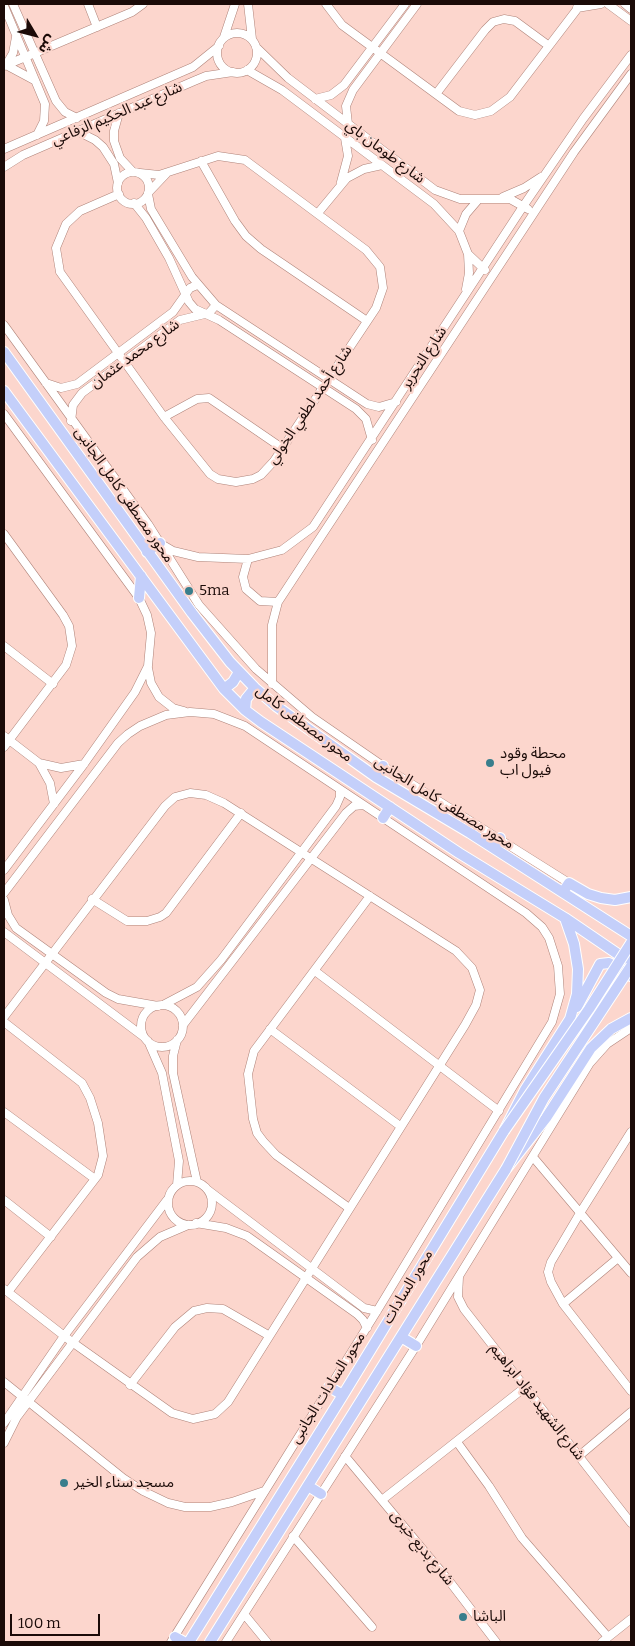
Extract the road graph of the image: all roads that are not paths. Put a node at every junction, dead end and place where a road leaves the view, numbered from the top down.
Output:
1 (13, 4) edge
2 (88, 4) edge
3 (143, 4) edge
4 (235, 4) edge
5 (248, 4) edge
6 (326, 4) edge
7 (405, 4) edge
8 (417, 4) edge
9 (601, 4) edge
10 (608, 4) edge
11 (625, 4) edge
12 (579, 5) edge
13 (4, 6) edge
14 (631, 9) edge
15 (631, 22) edge
16 (97, 27) junction
17 (16, 33) junction
18 (224, 38) junction
19 (252, 39) junction
20 (219, 46) junction
21 (549, 46) junction
22 (256, 47) junction
23 (372, 48) junction
24 (35, 53) junction
25 (380, 53) junction
26 (631, 55) edge
27 (26, 57) junction
28 (5, 66) edge
29 (247, 70) junction
30 (233, 72) junction
31 (631, 74) edge
32 (36, 81) junction
33 (436, 94) junction
34 (315, 99) junction
35 (119, 113) junction
36 (78, 118) junction
37 (348, 124) junction
38 (77, 131) junction
39 (37, 135) junction
40 (345, 138) junction
41 (4, 149) edge
42 (201, 161) junction
43 (382, 165) junction
44 (4, 167) edge
45 (137, 173) junction
46 (168, 173) junction
47 (545, 175) junction
48 (118, 184) junction
49 (340, 184) junction
50 (119, 194) junction
51 (148, 194) junction
52 (502, 197) junction
53 (478, 200) junction
54 (134, 203) junction
55 (524, 205) junction
56 (318, 213) junction
57 (533, 214) junction
58 (459, 231) junction
59 (468, 254) junction
60 (482, 269) junction
61 (492, 275) junction
62 (197, 285) junction
63 (186, 294) junction
64 (465, 295) junction
65 (216, 305) junction
66 (202, 314) junction
67 (367, 321) junction
68 (4, 325) edge
69 (4, 352) edge
70 (118, 353) junction
71 (124, 361) junction
72 (329, 379) junction
73 (44, 383) junction
74 (323, 387) junction
75 (4, 391) edge
76 (396, 402) junction
77 (4, 416) edge
78 (164, 417) junction
79 (71, 421) junction
80 (11, 424) junction
81 (4, 430) edge
82 (372, 440) junction
83 (282, 448) junction
84 (4, 534) edge
85 (160, 543) junction
86 (147, 552) junction
87 (248, 559) junction
88 (141, 576) junction
89 (139, 598) junction
90 (278, 602) junction
91 (4, 646) edge
92 (148, 666) junction
93 (239, 672) junction
94 (53, 684) junction
95 (272, 684) junction
96 (255, 688) junction
97 (224, 689) junction
98 (245, 710) junction
99 (190, 712) junction
100 (6, 738) edge
101 (4, 747) edge
102 (39, 763) junction
103 (84, 764) junction
104 (383, 766) junction
105 (376, 777) junction
106 (340, 790) junction
107 (54, 804) junction
108 (363, 805) junction
109 (390, 808) junction
110 (241, 813) junction
111 (382, 818) junction
112 (500, 838) junction
113 (27, 840) junction
114 (37, 848) junction
115 (494, 848) junction
116 (303, 852) junction
117 (312, 858) junction
118 (4, 870) edge
119 (569, 883) junction
120 (562, 892) junction
121 (4, 893) edge
122 (370, 896) junction
123 (631, 897) edge
124 (92, 899) junction
125 (4, 900) edge
126 (565, 918) junction
127 (4, 932) edge
128 (631, 936) edge
129 (631, 943) edge
130 (51, 954) junction
131 (46, 961) junction
132 (631, 964) edge
133 (315, 971) junction
134 (631, 976) edge
135 (160, 1005) junction
136 (573, 1012) junction
137 (4, 1017) edge
138 (630, 1019) edge
139 (4, 1022) edge
140 (183, 1025) junction
141 (270, 1029) junction
142 (146, 1039) junction
143 (177, 1040) junction
144 (438, 1067) junction
145 (499, 1111) junction
146 (4, 1112) edge
147 (400, 1126) junction
148 (504, 1131) junction
149 (631, 1132) edge
150 (533, 1157) junction
151 (506, 1169) junction
152 (95, 1179) junction
153 (197, 1182) junction
154 (177, 1185) junction
155 (208, 1190) junction
156 (4, 1200) edge
157 (167, 1200) junction
158 (349, 1208) junction
159 (580, 1213) junction
160 (192, 1224) junction
161 (51, 1237) junction
162 (618, 1258) junction
163 (631, 1259) edge
164 (626, 1266) junction
165 (312, 1269) junction
166 (631, 1273) edge
167 (459, 1276) junction
168 (306, 1278) junction
169 (6, 1290) edge
170 (563, 1304) junction
171 (377, 1311) junction
172 (367, 1328) junction
173 (64, 1336) junction
174 (268, 1336) junction
175 (401, 1337) junction
176 (72, 1342) junction
177 (416, 1346) junction
178 (4, 1382) edge
179 (130, 1385) junction
180 (330, 1387) junction
181 (524, 1388) junction
182 (631, 1391) edge
183 (343, 1395) junction
184 (20, 1396) junction
185 (29, 1402) junction
186 (631, 1412) edge
187 (4, 1423) edge
188 (457, 1442) junction
189 (4, 1443) edge
190 (346, 1456) junction
191 (580, 1456) junction
192 (308, 1486) junction
193 (264, 1491) junction
194 (320, 1494) junction
195 (382, 1500) junction
196 (631, 1523) edge
197 (293, 1536) junction
198 (244, 1614) junction
199 (631, 1619) edge
200 (372, 1627) dead end
201 (173, 1640) edge
202 (605, 1640) edge
203 (184, 1642) edge
204 (189, 1642) edge
205 (210, 1642) edge
206 (226, 1642) edge
207 (267, 1642) edge
208 (496, 1642) edge

1 - 24 street
2 - 16 street
3 - 16 street
4 - 18 street
5 - 19 street
6 - 23 street
7 - 23 street
8 - 25 street
9 - 12 street
10 - 15 street
11 - 14 street
12 - 21 street
13 - 17 street
16 - 24 street
17 - 27 street
17 - 28 street
18 - 19 street
18 - 20 street
19 - 22 street
20 - 30 street
20 - 36 street, شارع عبد الحكيم الرفاعي
21 - 33 street
21 - 33 street
22 - 29 street
22 - 34 street, شارع طومان باي
23 - 25 street
23 - 34 street
24 - 27 street
24 - 36 street
25 - 33 street
25 - 37 street
26 - 47 street, شارع التحرير
27 - 28 street
27 - 32 street
28 - 32 street
29 - 30 street
29 - 40 street, شارع طومان باي
30 - 35 street, شارع عبد الحكيم الرفاعي
31 - 57 street, شارع التحرير
32 - 39 street
34 - 37 street, شارع طومان باي
35 - 38 street, شارع عبد الحكيم الرفاعي
35 - 45 street
36 - 39 street, شارع عبد الحكيم الرفاعي
37 - 53 street, شارع طومان باي
38 - 44 street, شارع عبد الحكيم الرفاعي
38 - 48 street
39 - 41 street, شارع عبد الحكيم الرفاعي
40 - 43 street, شارع طومان باي
40 - 49 street
42 - 46 street, شارع أحمد لطفي الخولي
42 - 56 street, شارع أحمد لطفي الخولي
42 - 67 street
43 - 49 street
43 - 58 street, شارع طومان باي
45 - 46 street, شارع أحمد لطفي الخولي
45 - 48 street
45 - 51 street
46 - 51 street, شارع أحمد لطفي الخولي
47 - 52 street
47 - 55 street, شارع التحرير
48 - 50 street
49 - 56 street
50 - 54 street
50 - 70 street, شارع أحمد لطفي الخولي
51 - 54 street
51 - 62 street
52 - 53 street, شارع طومان باي
52 - 55 street, شارع طومان باي
53 - 58 street
54 - 63 street
55 - 57 street, شارع طومان باي
55 - 60 street, شارع التحرير
56 - 67 street, شارع أحمد لطفي الخولي
57 - 61 street, شارع التحرير
58 - 59 street, شارع طومان باي
59 - 60 street, شارع طومان باي
59 - 64 street
60 - 61 street, شارع طومان باي
60 - 64 street, شارع التحرير
61 - 90 street, شارع التحرير
62 - 63 street, شارع محمد عثمان
62 - 65 street
63 - 66 street
63 - 70 street, شارع محمد عثمان
64 - 76 street, شارع التحرير
65 - 66 street, شارع محمد عثمان
65 - 72 street
66 - 71 street, شارع محمد عثمان
66 - 74 street
67 - 72 street, شارع أحمد لطفي الخولي
68 - 73 street, محور مصطفى كامل الجانبى
69 - 86 main road, محور مصطفى كامل
70 - 71 street, شارع أحمد لطفي الخولي
70 - 73 street, شارع محمد عثمان
71 - 78 street, شارع أحمد لطفي الخولي
71 - 79 street, شارع محمد عثمان
72 - 74 street, شارع أحمد لطفي الخولي
72 - 76 street
73 - 79 street, محور مصطفى كامل الجانبى
74 - 82 street
74 - 83 street, شارع أحمد لطفي الخولي
75 - 88 main road, محور مصطفى كامل
76 - 82 street, شارع التحرير
77 - 80 street
78 - 83 street
78 - 83 street, شارع أحمد لطفي الخولي
79 - 85 street, محور مصطفى كامل الجانبى
80 - 81 street
80 - 89 street
82 - 87 street, شارع التحرير
84 - 94 street
85 - 86 main road
85 - 87 street, شارع التحرير
85 - 95 street, محور مصطفى كامل الجانبى
86 - 93 main road, محور مصطفى كامل
87 - 90 street
88 - 89 main road
88 - 97 main road, محور مصطفى كامل
89 - 92 street
90 - 95 street, شارع التحرير
91 - 94 street
92 - 99 street
92 - 103 street
93 - 96 main road, محور مصطفى كامل
93 - 97 main road
94 - 100 street
95 - 104 street, محور مصطفى كامل الجانبى
96 - 98 main road
96 - 105 main road, محور مصطفى كامل
97 - 98 main road, محور مصطفى كامل
98 - 109 main road, محور مصطفى كامل
99 - 106 street
99 - 114 street
100 - 101 street
100 - 102 street
102 - 103 street
102 - 107 street
103 - 107 street
104 - 105 main road
104 - 112 street, محور مصطفى كامل الجانبى
105 - 115 main road, محور مصطفى كامل
106 - 108 street
106 - 116 street
107 - 113 street
108 - 111 street
108 - 117 street
109 - 111 main road
109 - 126 main road, محور مصطفى كامل
110 - 116 street
110 - 124 street
110 - 124 street
111 - 145 street, محور السادات الجانبى
112 - 115 main road
112 - 119 street, محور مصطفى كامل الجانبى
113 - 114 street
113 - 118 street
114 - 121 street
115 - 120 main road, محور مصطفى كامل
116 - 117 street
116 - 135 street
117 - 122 street
117 - 140 street
119 - 120 main road
119 - 123 main road
120 - 128 main road, محور مصطفى كامل
121 - 125 street
122 - 133 street
122 - 144 street
124 - 130 street
125 - 130 street
126 - 132 main road, محور مصطفى كامل
126 - 136 main road, محور السادات
127 - 131 street
129 - 148 main road, bridge
130 - 131 street
130 - 135 street
131 - 137 street
131 - 142 street
132 - 151 main road, bridge
133 - 141 street
133 - 144 street
134 - 136 main road
135 - 140 street
135 - 142 street
136 - 148 main road, محور السادات
138 - 150 street
138 - 151 main road, محور السادات
139 - 152 street
140 - 143 street
141 - 147 street
141 - 158 street
142 - 143 street
142 - 154 street
143 - 153 street
144 - 145 street
144 - 147 street
145 - 171 street, محور السادات الجانبى
146 - 152 street
147 - 158 street
148 - 183 main road, محور السادات
149 - 159 street
150 - 159 street
150 - 167 street
151 - 175 main road, محور السادات
152 - 161 street
153 - 154 street
153 - 155 street
154 - 157 street
155 - 160 street
155 - 165 street
156 - 161 street
157 - 160 street
157 - 173 street
158 - 165 street
159 - 162 street
159 - 170 street
160 - 168 street
160 - 176 street
161 - 169 street
162 - 164 street
162 - 170 street
163 - 164 street
164 - 166 street
165 - 168 street
165 - 171 street
167 - 177 street
167 - 181 street, شارع الشهيد فؤاد ابراهيم
168 - 172 street
168 - 174 street
169 - 173 street
170 - 182 street
171 - 172 street, محور السادات الجانبى
172 - 180 street, محور السادات الجانبى
173 - 176 street
173 - 184 street
174 - 179 street
174 - 179 street
175 - 177 main road
175 - 192 main road, محور السادات
176 - 179 street
176 - 185 street
177 - 190 street
178 - 184 street
180 - 183 main road
180 - 193 street, محور السادات الجانبى
181 - 188 street
181 - 191 street, شارع الشهيد فؤاد ابراهيم
183 - 204 main road, محور السادات
184 - 185 street
184 - 187 street
185 - 189 street
185 - 193 street
186 - 191 street
188 - 195 street
188 - 202 street
190 - 194 street
190 - 195 street, شارع بديع خيرى
191 - 196 street, شارع الشهيد فؤاد ابراهيم
192 - 194 main road
192 - 205 main road, محور السادات
193 - 201 street, محور السادات الجانبى
194 - 197 street
195 - 208 street, شارع بديع خيرى
197 - 198 street
197 - 200 street
198 - 206 street
198 - 207 street
199 - 202 street
201 - 203 main road

